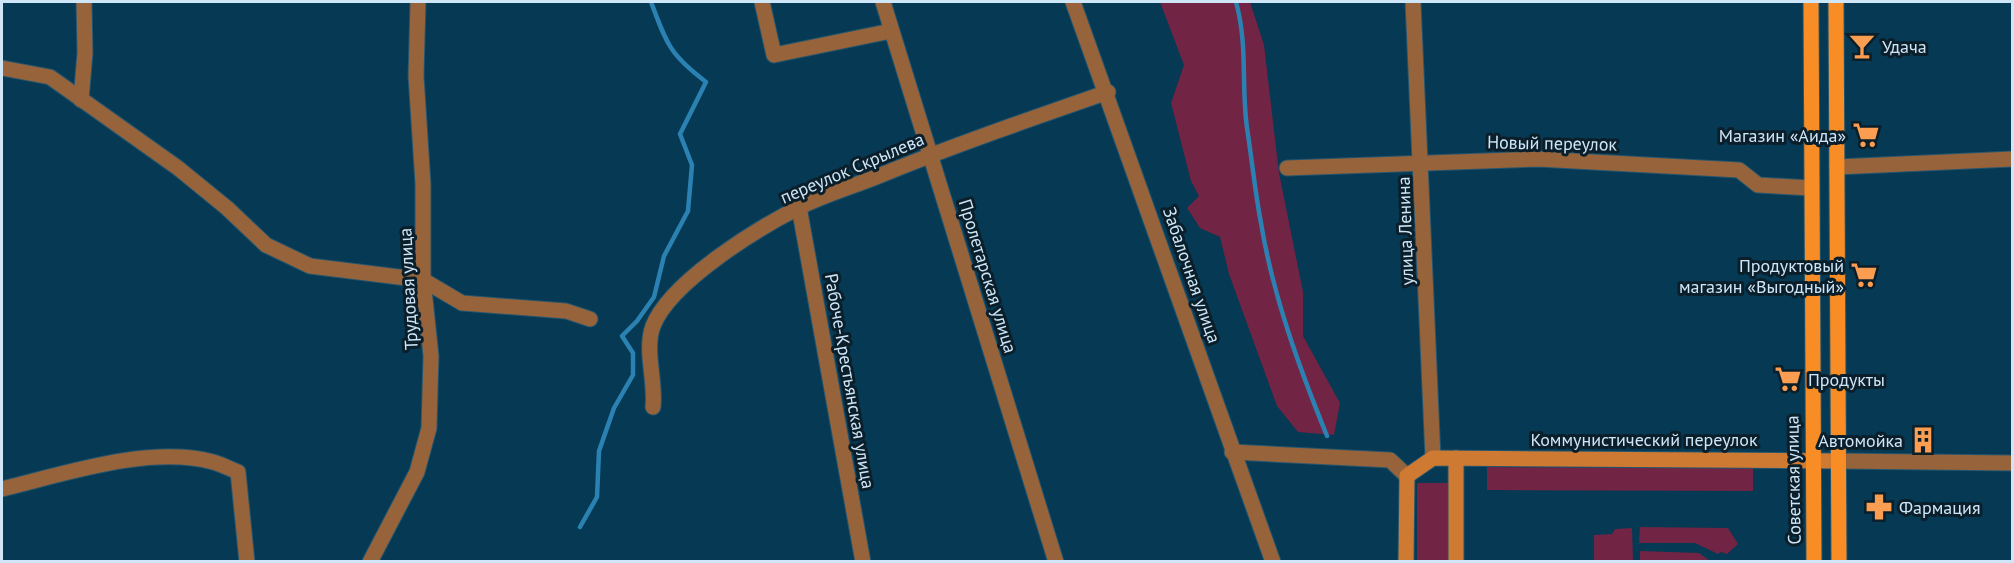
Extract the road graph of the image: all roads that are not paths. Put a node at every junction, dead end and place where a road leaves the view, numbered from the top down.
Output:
1 (84, 2) edge
2 (418, 2) edge
3 (762, 2) edge
4 (883, 2) edge
5 (1073, 2) edge
6 (1413, 2) edge
7 (1811, 2) edge
8 (1836, 2) edge
9 (891, 31) junction
10 (2, 69) edge
11 (1108, 92) junction
12 (81, 100) junction
13 (931, 155) junction
14 (2013, 159) edge
15 (1422, 163) junction
16 (1837, 167) junction
17 (1287, 168) dead end
18 (1811, 188) junction
19 (799, 207) junction
20 (423, 280) junction
21 (590, 319) dead end
22 (653, 407) dead end
23 (1232, 452) junction
24 (1433, 458) junction
25 (1456, 458) junction
26 (1813, 459) junction
27 (1839, 461) junction
28 (2013, 463) edge
29 (1407, 476) junction
30 (2, 489) edge
31 (248, 561) edge
32 (370, 561) edge
33 (863, 561) edge
34 (1056, 561) edge
35 (1273, 561) edge
36 (1406, 561) edge
37 (1455, 561) edge
38 (1814, 561) edge
39 (1839, 561) edge

1 - 12 street
2 - 20 street, Трудовая улица
3 - 9 street
4 - 9 street, Пролетарская улица
5 - 11 street, Забалочная улица
6 - 15 street, улица Ленина
7 - 18 main road, Советская улица
8 - 16 main road
9 - 13 street, Пролетарская улица
10 - 12 street
11 - 13 street, переулок Скрылева
11 - 23 street, Забалочная улица
12 - 20 street
13 - 19 street, переулок Скрылева
13 - 34 street, Пролетарская улица
14 - 16 street
15 - 17 street, Новый переулок
15 - 18 street, Новый переулок
15 - 24 street, улица Ленина
16 - 27 main road
18 - 26 main road, Советская улица
19 - 22 street, переулок Скрылева
19 - 33 street, Рабоче-Крестьянская улица
20 - 21 street
20 - 32 street, Трудовая улица
23 - 29 street
23 - 35 street, Забалочная улица
24 - 25 main road
24 - 29 main road
25 - 26 main road, Коммунистический переулок
25 - 37 main road
26 - 27 main road, Коммунистический переулок
26 - 38 main road, Советская улица
27 - 28 street, Коммунистический переулок
27 - 39 main road
29 - 36 main road
30 - 31 street

